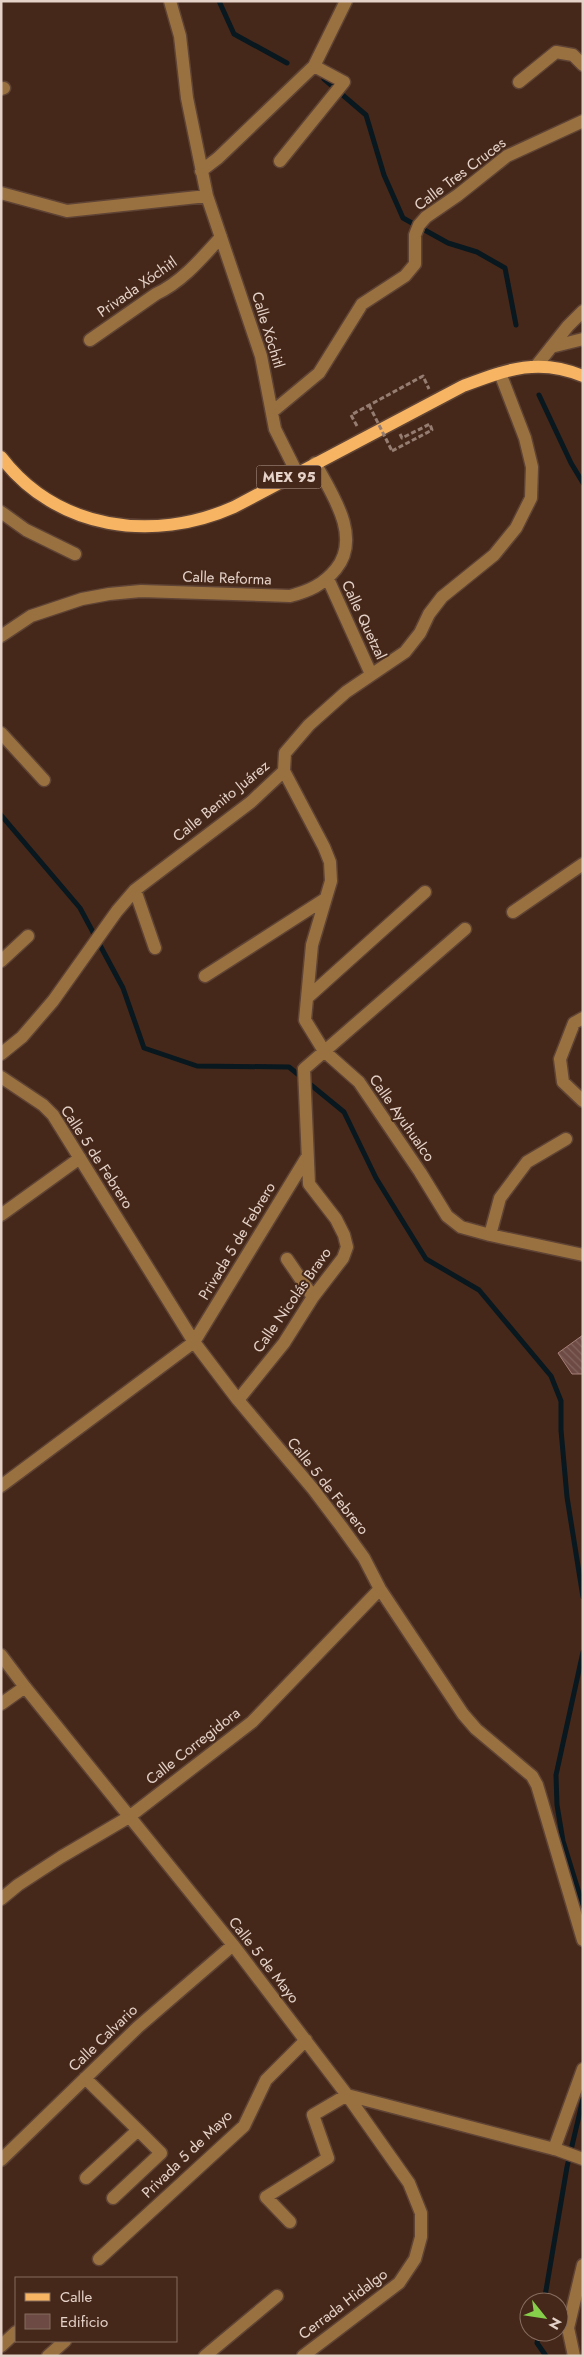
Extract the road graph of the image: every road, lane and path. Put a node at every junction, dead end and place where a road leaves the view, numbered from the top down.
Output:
1 (170, 1) edge
2 (346, 1) edge
3 (583, 65) edge
4 (314, 66) junction
5 (519, 82) dead end
6 (583, 121) edge
7 (280, 161) dead end
8 (201, 171) junction
9 (1, 193) edge
10 (207, 196) junction
11 (221, 237) junction
12 (583, 311) edge
13 (583, 339) edge
14 (90, 340) dead end
15 (551, 347) junction
16 (537, 365) junction
17 (500, 373) junction
18 (581, 377) edge
19 (435, 401) junction
20 (370, 405) junction
21 (272, 412) junction
22 (395, 422) junction
23 (364, 438) junction
24 (1, 456) edge
25 (315, 463) junction
26 (297, 473) junction
27 (1, 512) edge
28 (75, 554) dead end
29 (328, 579) junction
30 (1, 636) edge
31 (371, 674) junction
32 (1, 734) edge
33 (284, 771) junction
34 (44, 780) dead end
35 (583, 864) edge
36 (135, 890) junction
37 (425, 892) dead end
38 (326, 899) junction
39 (514, 912) dead end
40 (465, 929) dead end
41 (28, 936) dead end
42 (155, 948) dead end
43 (1, 961) edge
44 (205, 976) dead end
45 (307, 998) junction
46 (579, 1021) edge
47 (324, 1051) junction
48 (1, 1054) edge
49 (1, 1077) edge
50 (583, 1101) edge
51 (566, 1139) dead end
52 (307, 1156) junction
53 (80, 1158) junction
54 (1, 1215) edge
55 (490, 1235) junction
56 (583, 1255) edge
57 (287, 1259) dead end
58 (313, 1297) junction
59 (194, 1342) junction
60 (238, 1400) junction
61 (1, 1486) edge
62 (380, 1589) junction
63 (1, 1655) edge
64 (25, 1687) junction
65 (1, 1704) edge
66 (129, 1817) junction
67 (1, 1899) edge
68 (583, 1940) edge
69 (233, 1945) junction
70 (306, 2040) junction
71 (583, 2069) edge
72 (85, 2078) junction
73 (348, 2094) junction
74 (138, 2130) junction
75 (556, 2150) junction
76 (583, 2159) edge
77 (1, 2160) edge
78 (86, 2178) dead end
79 (113, 2198) dead end
80 (290, 2222) dead end
81 (98, 2258) dead end
82 (583, 2265) edge
83 (277, 2296) dead end
84 (15, 2333) edge
85 (64, 2342) edge
86 (1, 2346) edge
87 (48, 2356) edge
88 (205, 2356) edge
89 (303, 2356) edge
90 (574, 2356) edge

1 - 8 street, Calle Xóchitl
2 - 4 street
3 - 5 street
4 - 7 street
4 - 8 street
6 - 21 street, Calle Tres Cruces
8 - 10 street, Calle Xóchitl
9 - 10 street
10 - 11 street, Calle Xóchitl
11 - 14 street, Privada Xóchitl
11 - 21 street, Calle Xóchitl
12 - 15 street
13 - 15 street
15 - 16 street
16 - 17 main road, MEX 95
16 - 18 main road, MEX 95
17 - 19 main road, MEX 95
17 - 31 street, Calle Benito Juárez
19 - 20 path
19 - 22 main road, MEX 95
20 - 22 path, bridge
20 - 23 path
21 - 26 street, Calle Xóchitl
22 - 23 main road, MEX 95
23 - 25 main road, MEX 95
24 - 26 main road, MEX 95
25 - 26 main road, MEX 95
25 - 29 street, Calle Reforma
27 - 28 street
29 - 30 street, Calle Reforma
29 - 31 street, Calle Quetzal
31 - 33 street, Calle Benito Juárez
32 - 34 street
33 - 36 street, Calle Benito Juárez
33 - 38 street, Calle Ayuhualco
35 - 39 street
36 - 42 street
36 - 48 street, Calle Benito Juárez
37 - 45 street
38 - 44 street
38 - 45 street, Calle Ayuhualco
40 - 47 street, Calle Nicolás Bravo
41 - 43 street
45 - 47 street, Calle Ayuhualco
46 - 50 street
47 - 52 street, Calle Nicolás Bravo
47 - 55 street, Calle Ayuhualco
49 - 53 street, Calle 5 de Febrero
51 - 55 street
52 - 58 street, Calle Nicolás Bravo
52 - 59 street, Privada 5 de Febrero
53 - 54 street
53 - 59 street, Calle 5 de Febrero
55 - 56 street, Calle Ayuhualco
57 - 58 street
58 - 60 street, Calle Nicolás Bravo
59 - 60 street, Calle 5 de Febrero
59 - 61 street
60 - 62 street, Calle 5 de Febrero
62 - 66 street, Calle Corregidora
62 - 68 street, Calle 5 de Febrero
63 - 64 street, Calle 5 de Mayo
64 - 65 street
64 - 66 street, Calle 5 de Mayo
66 - 67 street, Calle Corregidora
66 - 69 street, Calle 5 de Mayo
69 - 70 street, Calle 5 de Mayo
69 - 72 street, Calle Calvario
70 - 73 street, Calle 5 de Mayo
70 - 81 street, Privada 5 de Mayo
71 - 75 street
72 - 74 street
72 - 77 street, Calle Calvario
73 - 75 street
73 - 80 street
73 - 89 street, Cerrada Hidalgo
74 - 78 street
74 - 79 street
75 - 76 street
82 - 90 street
83 - 88 street
84 - 86 street
85 - 87 street

